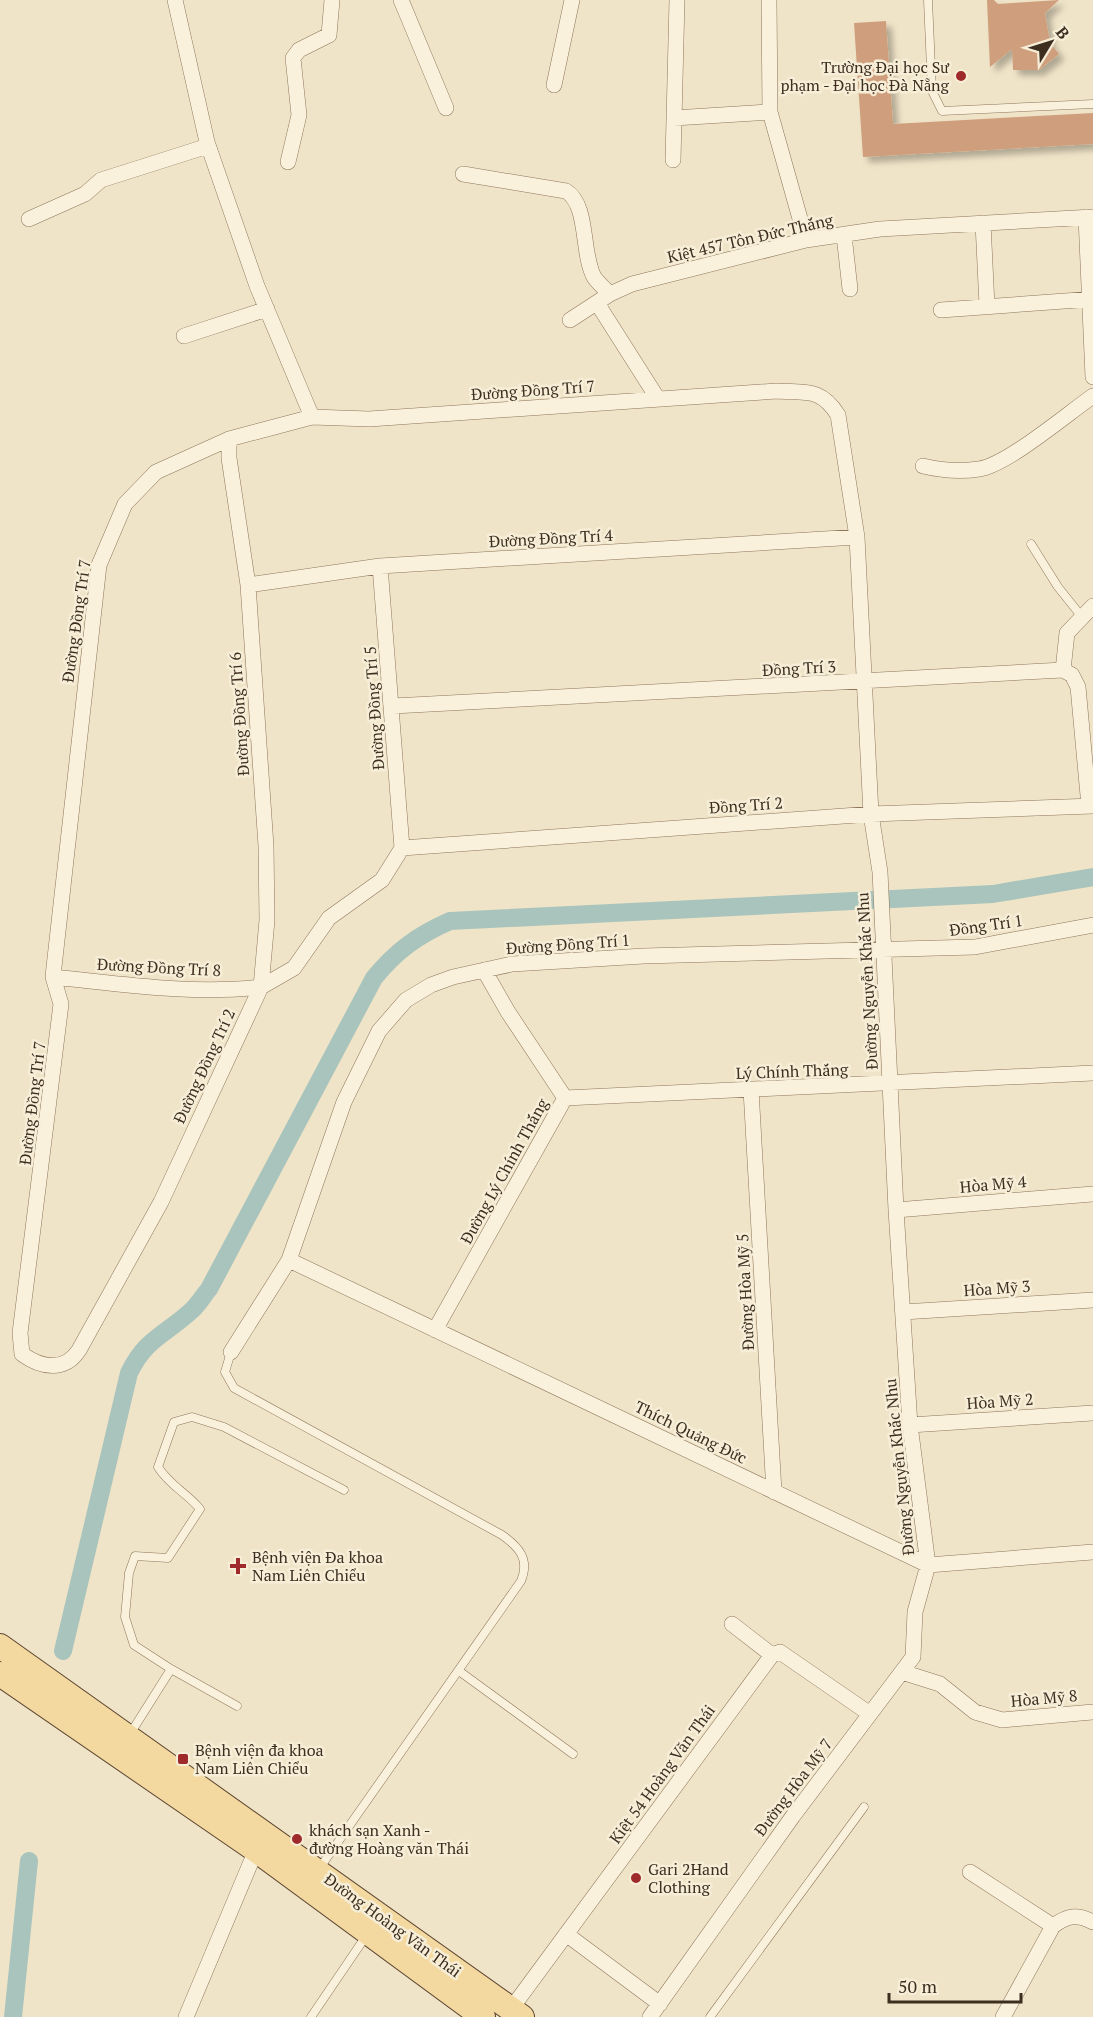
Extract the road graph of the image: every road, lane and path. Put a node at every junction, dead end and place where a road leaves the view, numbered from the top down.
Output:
1 (175, 0) edge
2 (332, 0) edge
3 (401, 0) edge
4 (572, 0) edge
5 (677, 0) edge
6 (928, 0) edge
7 (769, 1) edge
8 (554, 85) dead end
9 (1093, 104) edge
10 (446, 108) dead end
11 (770, 112) junction
12 (674, 118) junction
13 (208, 146) junction
14 (673, 160) dead end
15 (288, 162) dead end
16 (463, 174) dead end
17 (1090, 217) edge
18 (29, 219) dead end
19 (983, 223) junction
20 (844, 235) junction
21 (806, 240) junction
22 (850, 289) dead end
23 (603, 298) junction
24 (1091, 300) edge
25 (987, 306) junction
26 (267, 309) junction
27 (940, 310) dead end
28 (570, 320) dead end
29 (184, 336) dead end
30 (1093, 377) edge
31 (1093, 396) edge
32 (658, 399) junction
33 (828, 399) joint
34 (312, 417) junction
35 (229, 439) junction
36 (923, 466) dead end
37 (857, 537) junction
38 (1031, 544) dead end
39 (380, 566) junction
40 (248, 585) junction
41 (1093, 606) edge
42 (1082, 616) junction
43 (1063, 670) junction
44 (864, 682) junction
45 (393, 706) junction
46 (1091, 806) edge
47 (871, 814) junction
48 (402, 848) junction
49 (1093, 926) edge
50 (883, 952) junction
51 (484, 970) junction
52 (54, 978) junction
53 (261, 987) junction
54 (1093, 1073) edge
55 (890, 1084) junction
56 (751, 1090) junction
57 (565, 1098) junction
58 (1093, 1194) edge
59 (896, 1210) junction
60 (289, 1260) junction
61 (1093, 1300) edge
62 (903, 1312) junction
63 (435, 1330) junction
64 (86, 1338) joint
65 (231, 1352) joint
66 (1093, 1413) edge
67 (910, 1425) junction
68 (344, 1490) dead end
69 (774, 1492) junction
70 (1093, 1552) edge
71 (928, 1566) junction
72 (732, 1624) dead end
73 (0, 1646) edge
74 (772, 1655) junction
75 (171, 1669) junction
76 (459, 1671) junction
77 (902, 1672) junction
78 (0, 1674) edge
79 (237, 1706) dead end
80 (1093, 1712) edge
81 (870, 1714) junction
82 (130, 1745) junction
83 (573, 1754) dead end
84 (864, 1808) dead end
85 (256, 1850) junction
86 (318, 1871) junction
87 (970, 1872) dead end
88 (1093, 1922) edge
89 (1053, 1926) junction
90 (368, 1932) junction
91 (566, 1934) junction
92 (660, 2004) junction
93 (517, 2013) edge
94 (186, 2017) edge
95 (311, 2017) edge
96 (483, 2017) edge
97 (650, 2017) edge
98 (710, 2017) edge
99 (1003, 2017) edge

1 - 13 street
2 - 15 street
3 - 10 street
4 - 8 street
5 - 12 street
6 - 9 lane
7 - 11 street
11 - 12 street
11 - 21 street
12 - 14 street
13 - 18 street
13 - 26 street
16 - 23 street
17 - 19 street, Kiệt 457 Tôn Đức Thắng
17 - 24 street
19 - 20 street, Kiệt 457 Tôn Đức Thắng
19 - 25 street
20 - 21 street, Kiệt 457 Tôn Đức Thắng
20 - 22 street
21 - 23 street, Kiệt 457 Tôn Đức Thắng
23 - 28 street, Kiệt 457 Tôn Đức Thắng
23 - 32 street
24 - 25 street
24 - 30 street
25 - 27 street
26 - 29 street
26 - 34 street
31 - 36 street
32 - 33 street, Đường Đồng Trí 7
32 - 34 street, Đường Đồng Trí 7
33 - 37 street, Đường Nguyễn Khắc Nhu
34 - 35 street, Đường Đồng Trí 7
35 - 40 street, Đường Đồng Trí 6
35 - 52 street, Đường Đồng Trí 7
37 - 39 street, Đường Đồng Trí 4
37 - 44 street, Đường Nguyễn Khắc Nhu
38 - 42 lane
39 - 40 street, Đường Đồng Trí 4
39 - 45 street, Đường Đồng Trí 5
40 - 53 street, Đường Đồng Trí 6
41 - 42 street
42 - 43 street
43 - 44 street, Đồng Trí 3
43 - 46 street
44 - 45 street, Đồng Trí 3
44 - 47 street, Đường Nguyễn Khắc Nhu
45 - 48 street, Đường Đồng Trí 5
46 - 47 street, Đồng Trí 2
47 - 48 street, Đồng Trí 2
47 - 50 street, Đường Nguyễn Khắc Nhu
48 - 53 street
49 - 50 street, Đồng Trí 1
50 - 51 street, Đường Đồng Trí 1
50 - 55 street, Đường Nguyễn Khắc Nhu
51 - 57 street, Đường Lý Chính Thắng
51 - 60 street, Đường Đồng Trí 1
52 - 53 street, Đường Đồng Trí 8
52 - 64 street, Đường Đồng Trí 7
53 - 64 street, Đường Đồng Trí 2
54 - 55 street, Lý Chính Thắng
55 - 56 street, Lý Chính Thắng
55 - 59 street, Đường Nguyễn Khắc Nhu
56 - 57 street, Lý Chính Thắng
56 - 69 street, Đường Hòa Mỹ 5
57 - 63 street, Đường Lý Chính Thắng
58 - 59 street, Hòa Mỹ 4
59 - 62 street, Đường Nguyễn Khắc Nhu
60 - 63 street, Thích Quảng Đức
60 - 65 street, Đường Đồng Trí 1
61 - 62 street, Hòa Mỹ 3
62 - 67 street, Đường Nguyễn Khắc Nhu
63 - 69 street, Thích Quảng Đức
65 - 76 lane
66 - 67 street, Hòa Mỹ 2
67 - 71 street, Đường Nguyễn Khắc Nhu
68 - 75 lane
69 - 71 street, Thích Quảng Đức
70 - 71 street
71 - 77 street, Đường Hòa Mỹ 7
72 - 74 street
73 - 82 main road, Đường Hoàng Văn Thái
74 - 81 street
74 - 91 street, Kiệt 54 Hoàng Văn Thái
75 - 79 lane
75 - 82 lane
76 - 83 lane
76 - 86 lane
77 - 80 street, Hòa Mỹ 8
77 - 81 street, Đường Hòa Mỹ 7
78 - 82 main road, Đường Hoàng Văn Thái
81 - 92 street, Đường Hòa Mỹ 7
82 - 85 main road, Đường Hoàng Văn Thái
82 - 86 main road, Đường Hoàng Văn Thái
84 - 98 lane
85 - 90 main road, Đường Hoàng Văn Thái
85 - 94 street
86 - 93 main road, Đường Hoàng Văn Thái
87 - 89 street
88 - 89 street
89 - 99 street
90 - 95 lane
90 - 96 main road, Đường Hoàng Văn Thái
91 - 92 street
91 - 93 street, Kiệt 54 Hoàng Văn Thái
92 - 97 street, Đường Hòa Mỹ 7

